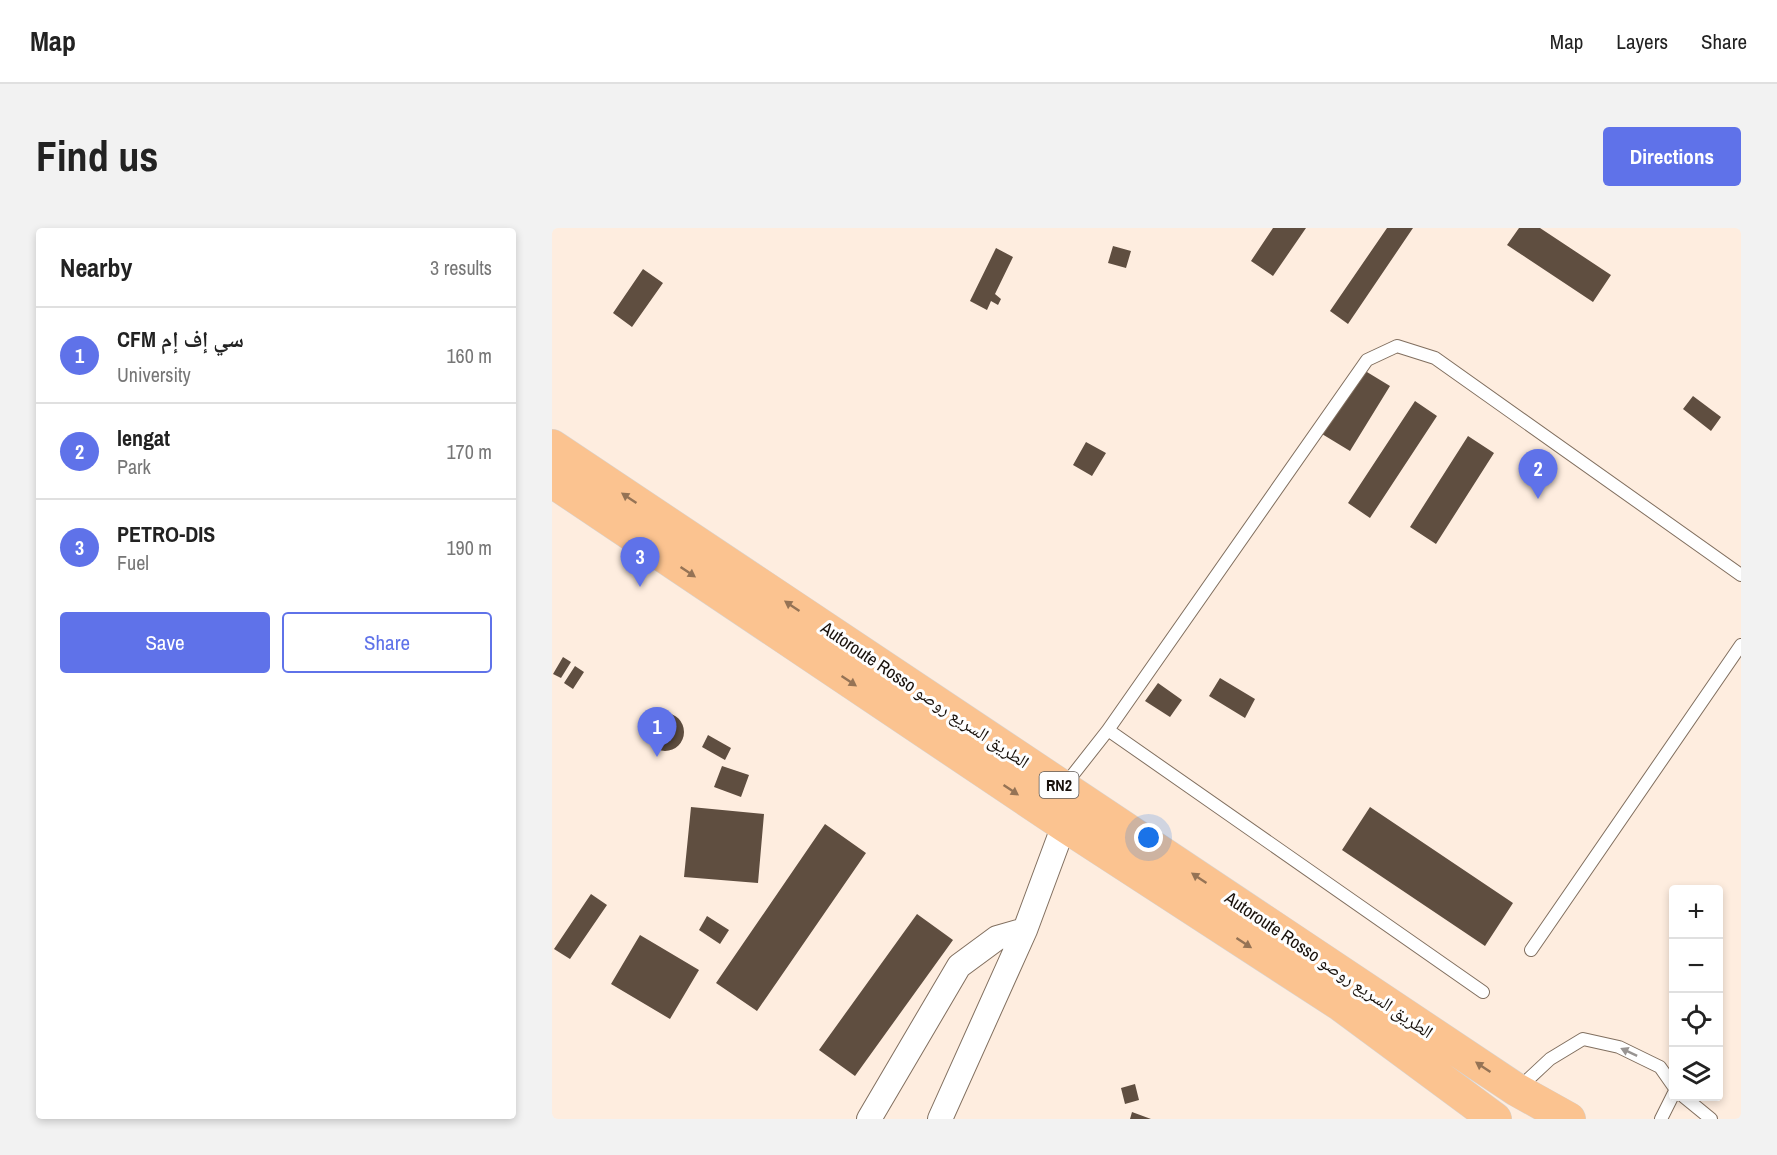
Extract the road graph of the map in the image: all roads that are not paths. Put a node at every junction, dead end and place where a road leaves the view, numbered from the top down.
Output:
1 (552, 446) edge
2 (552, 481) edge
3 (1741, 575) edge
4 (1741, 645) edge
5 (1108, 730) junction
6 (1063, 787) junction
7 (1064, 825) junction
8 (1025, 930) junction
9 (1531, 950) dead end
10 (1483, 992) dead end
11 (1669, 1080) edge
12 (1517, 1090) junction
13 (1670, 1101) edge
14 (1689, 1101) edge
15 (869, 1119) edge
16 (940, 1119) edge
17 (1495, 1119) edge
18 (1569, 1119) edge
19 (1661, 1119) edge
20 (1711, 1119) edge

6 -> 1 highway, Autoroute Rosso الطريق السريع روصو / RN2
2 -> 7 highway, Autoroute Rosso الطريق السريع روصو / RN2
3 - 5 lane
4 - 9 lane
5 - 6 lane
5 - 10 lane
12 -> 6 highway, Autoroute Rosso الطريق السريع روصو / RN2
7 - 8 street
7 -> 17 highway, Autoroute Rosso الطريق السريع روصو / RN2
8 - 15 street
8 - 16 street
11 -> 12 lane
12 - 18 highway, Autoroute Rosso الطريق السريع روصو / RN2
13 - 19 lane
14 - 20 lane

